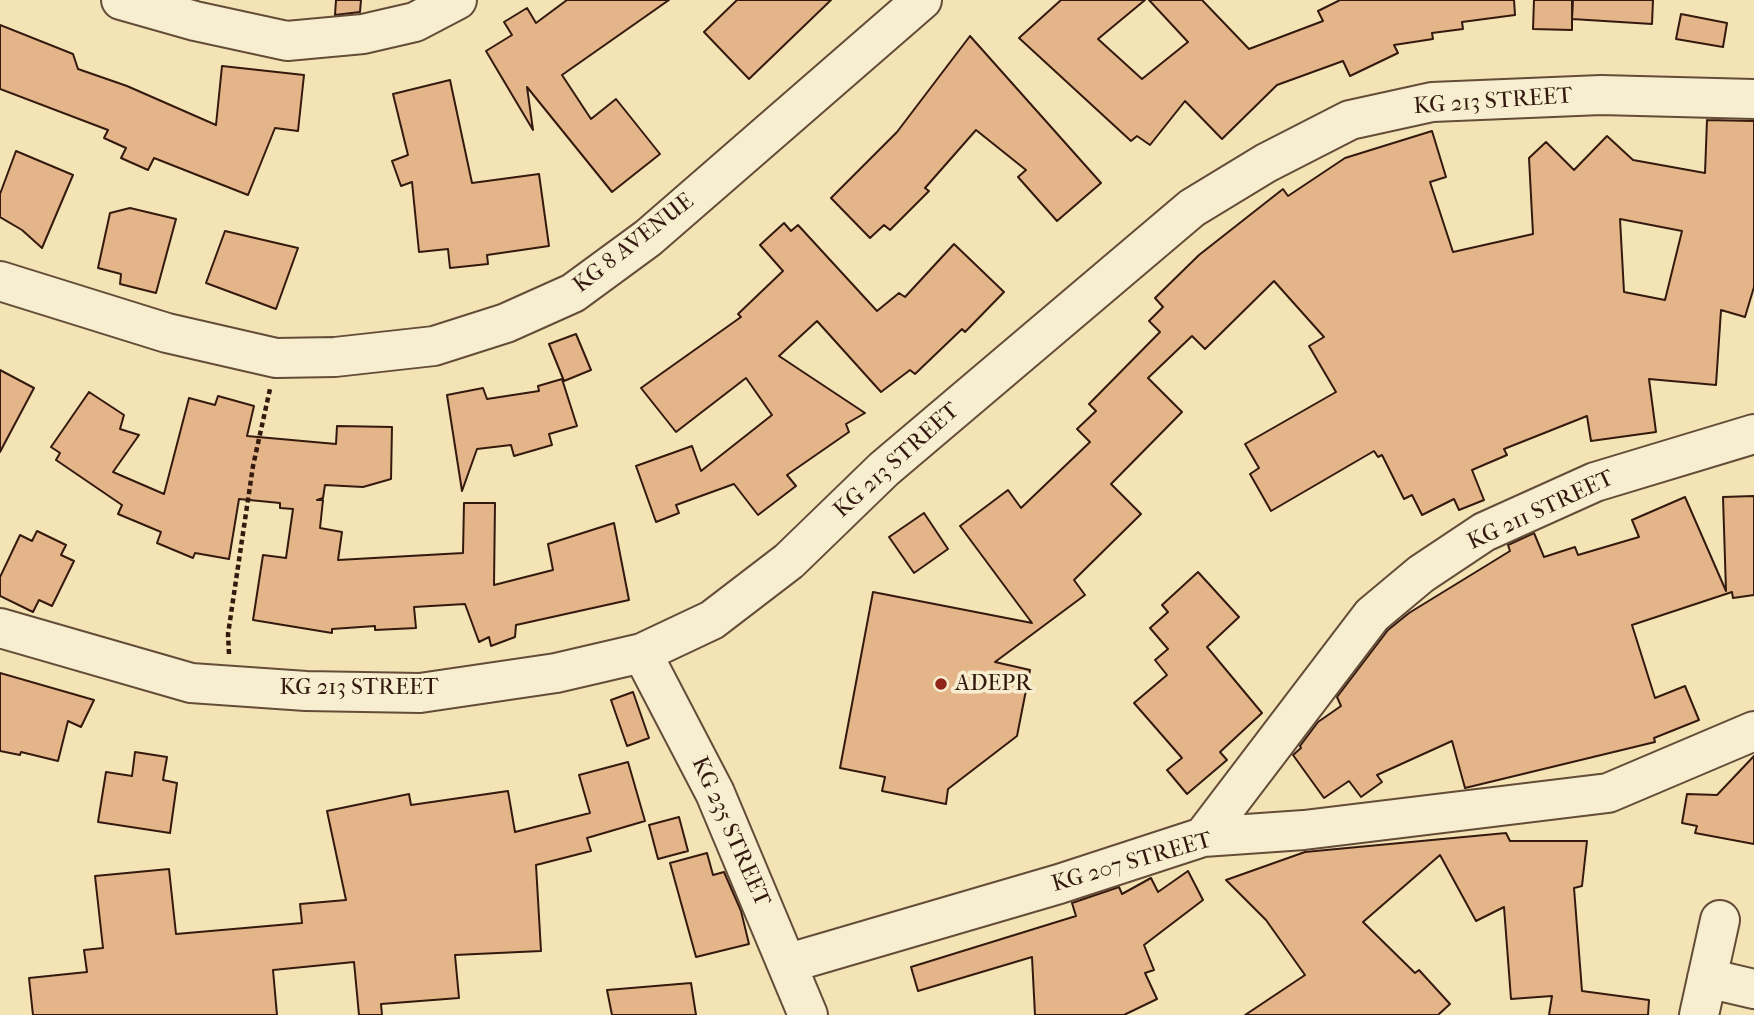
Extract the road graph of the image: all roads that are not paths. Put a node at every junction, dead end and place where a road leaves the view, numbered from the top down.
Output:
1 (121, 0) edge
2 (457, 0) edge
3 (922, 0) edge
4 (1754, 99) edge
5 (0, 281) edge
6 (1754, 434) edge
7 (0, 628) edge
8 (642, 653) junction
9 (1754, 731) edge
10 (1203, 837) junction
11 (1720, 920) dead end
12 (789, 963) junction
13 (1707, 978) junction
14 (1754, 989) edge
15 (808, 1015) edge
16 (1699, 1015) edge

1 - 2 street
3 - 5 street, KG 8 AVENUE
4 - 8 street, KG 213 STREET
6 - 10 street, KG 211 STREET
7 - 8 street, KG 213 STREET
8 - 12 street, KG 235 STREET
9 - 10 street, KG 207 STREET
10 - 12 street, KG 207 STREET
11 - 13 street
12 - 15 street, KG 235 STREET
13 - 14 street
13 - 16 street

